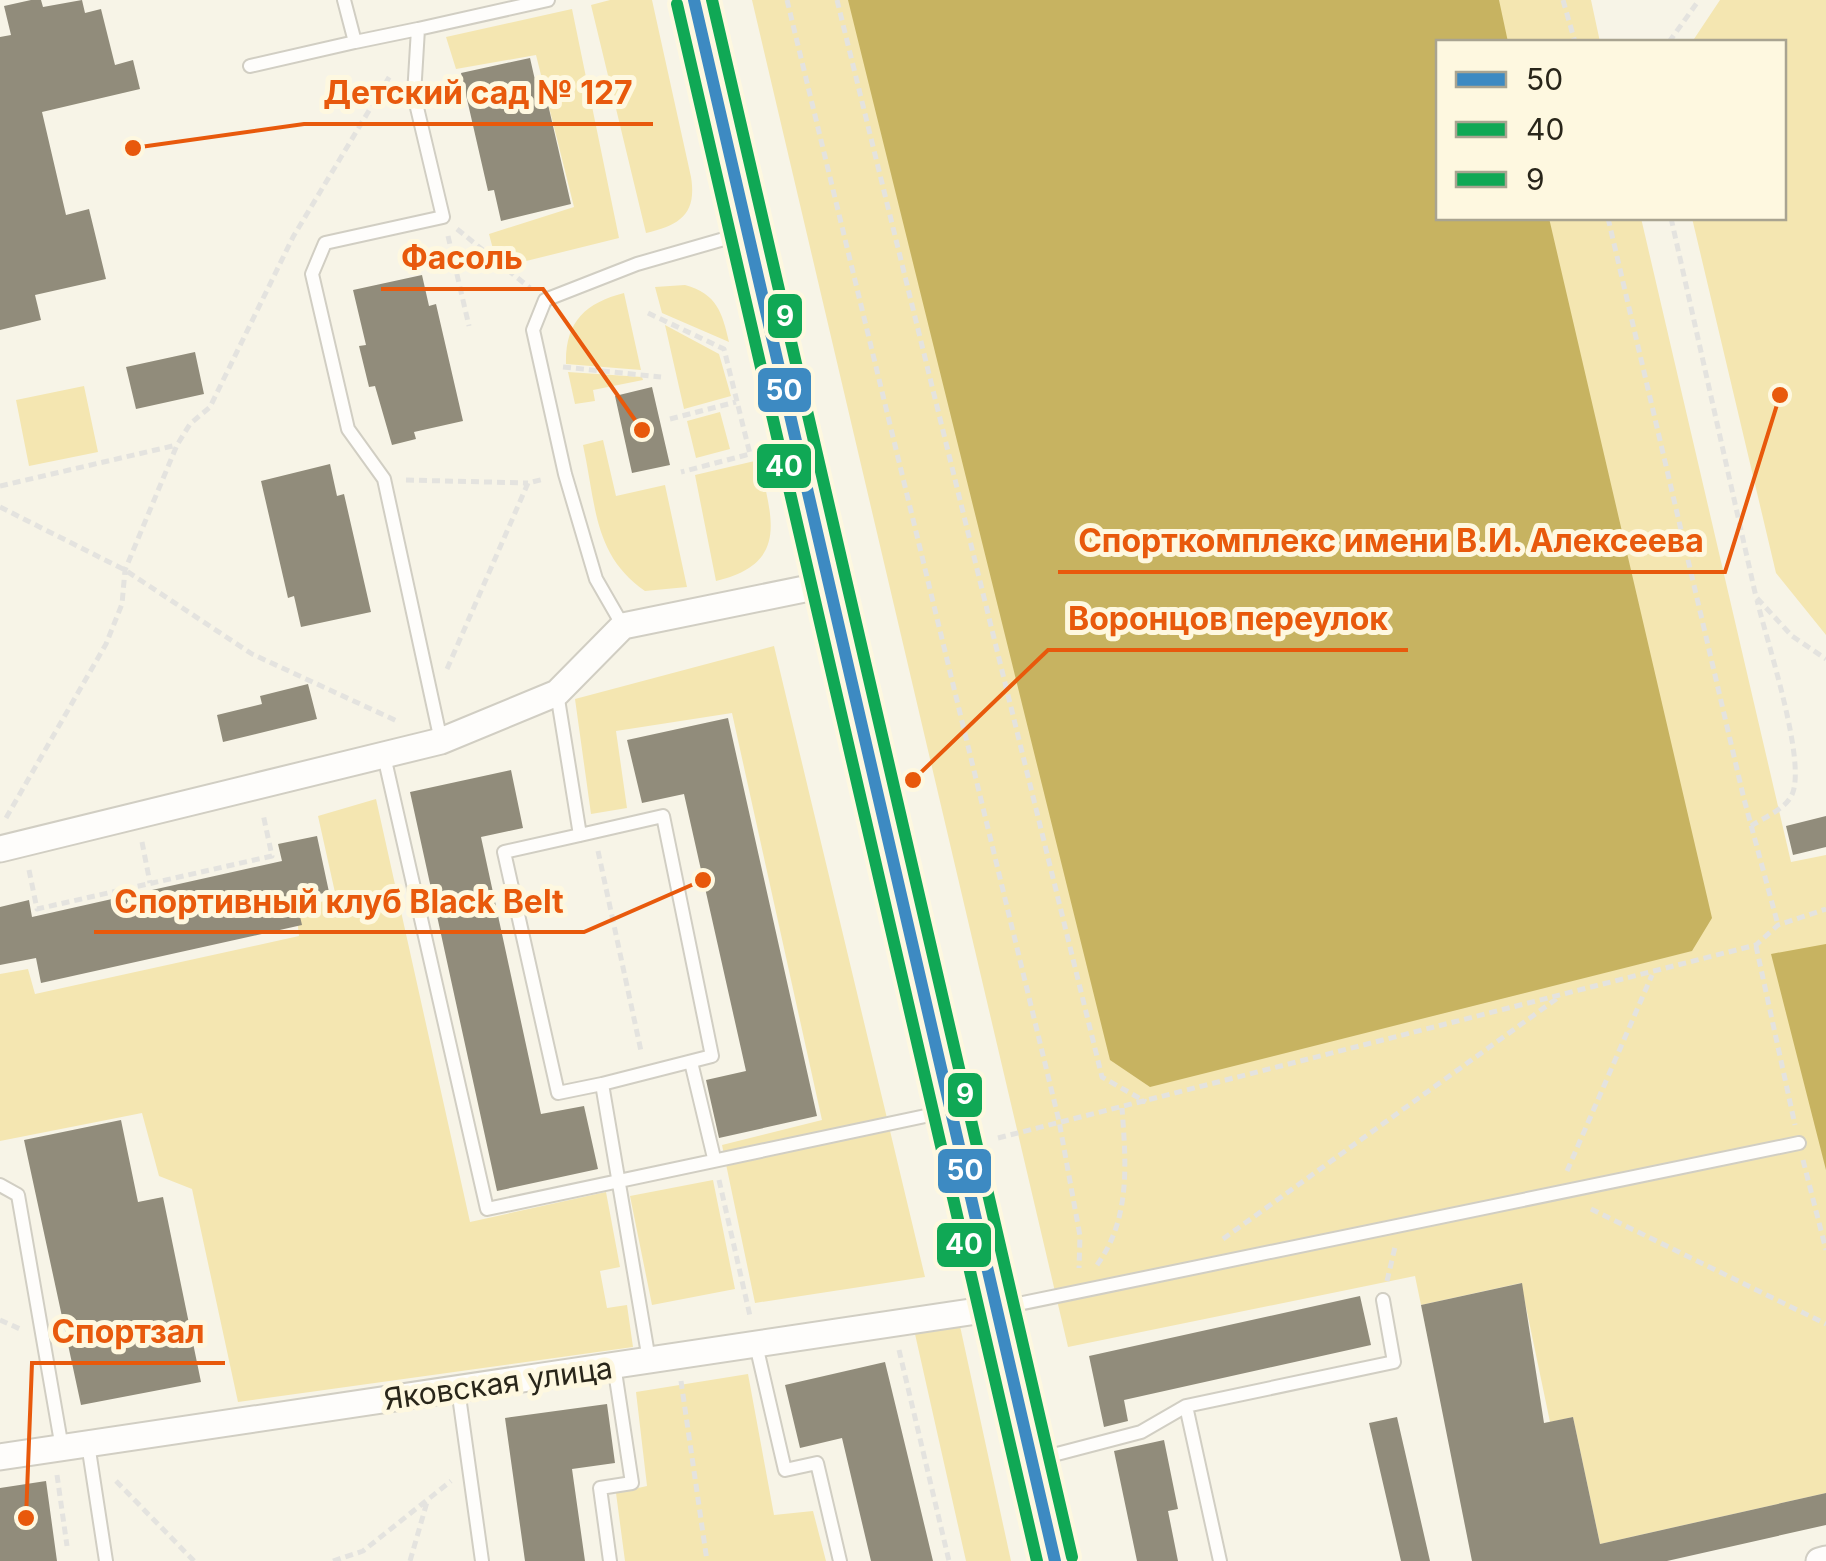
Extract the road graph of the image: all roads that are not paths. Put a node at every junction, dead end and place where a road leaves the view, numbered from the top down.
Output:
1 (344, 0) edge
2 (548, 0) edge
3 (694, 0) edge
4 (418, 30) junction
5 (355, 42) junction
6 (250, 66) dead end
7 (748, 233) junction
8 (829, 584) junction
9 (623, 626) junction
10 (557, 693) junction
11 (441, 742) junction
12 (384, 756) junction
13 (587, 833) junction
14 (8, 840) edge
15 (691, 1062) junction
16 (602, 1084) junction
17 (951, 1110) junction
18 (1799, 1143) road end
19 (714, 1158) junction
20 (619, 1179) junction
21 (0, 1186) edge
22 (1383, 1300) road end
23 (996, 1308) junction
24 (756, 1344) junction
25 (649, 1360) junction
26 (614, 1366) junction
27 (458, 1389) junction
28 (1186, 1406) junction
29 (62, 1448) junction
30 (89, 1449) junction
31 (0, 1457) edge
32 (1032, 1461) junction
33 (106, 1561) edge
34 (482, 1561) edge
35 (610, 1561) edge
36 (840, 1561) edge
37 (1055, 1561) edge
38 (1220, 1561) edge

1 - 5 lane
2 - 4 lane
3 - 7 street
4 - 5 lane
4 - 11 lane
5 - 6 lane
7 - 8 street
7 - 9 lane
8 - 9 street
8 - 17 street
9 - 10 street
10 - 11 street
10 - 13 lane
11 - 12 street
12 - 14 street
12 - 20 lane
13 - 15 lane
13 - 16 lane
15 - 16 lane
15 - 19 lane
16 - 20 lane
17 - 19 lane
17 - 23 street
18 - 23 lane
19 - 20 lane
20 - 25 lane
21 - 29 lane
22 - 28 lane
23 - 24 street, Яковская улица
23 - 32 street
24 - 25 street, Яковская улица
24 - 36 lane
25 - 26 street, Яковская улица
26 - 27 street, Яковская улица
26 - 35 lane
27 - 30 street, Яковская улица
27 - 34 lane
28 - 32 lane
28 - 38 lane
29 - 30 street, Яковская улица
29 - 31 street, Яковская улица
30 - 33 lane
32 - 37 street

